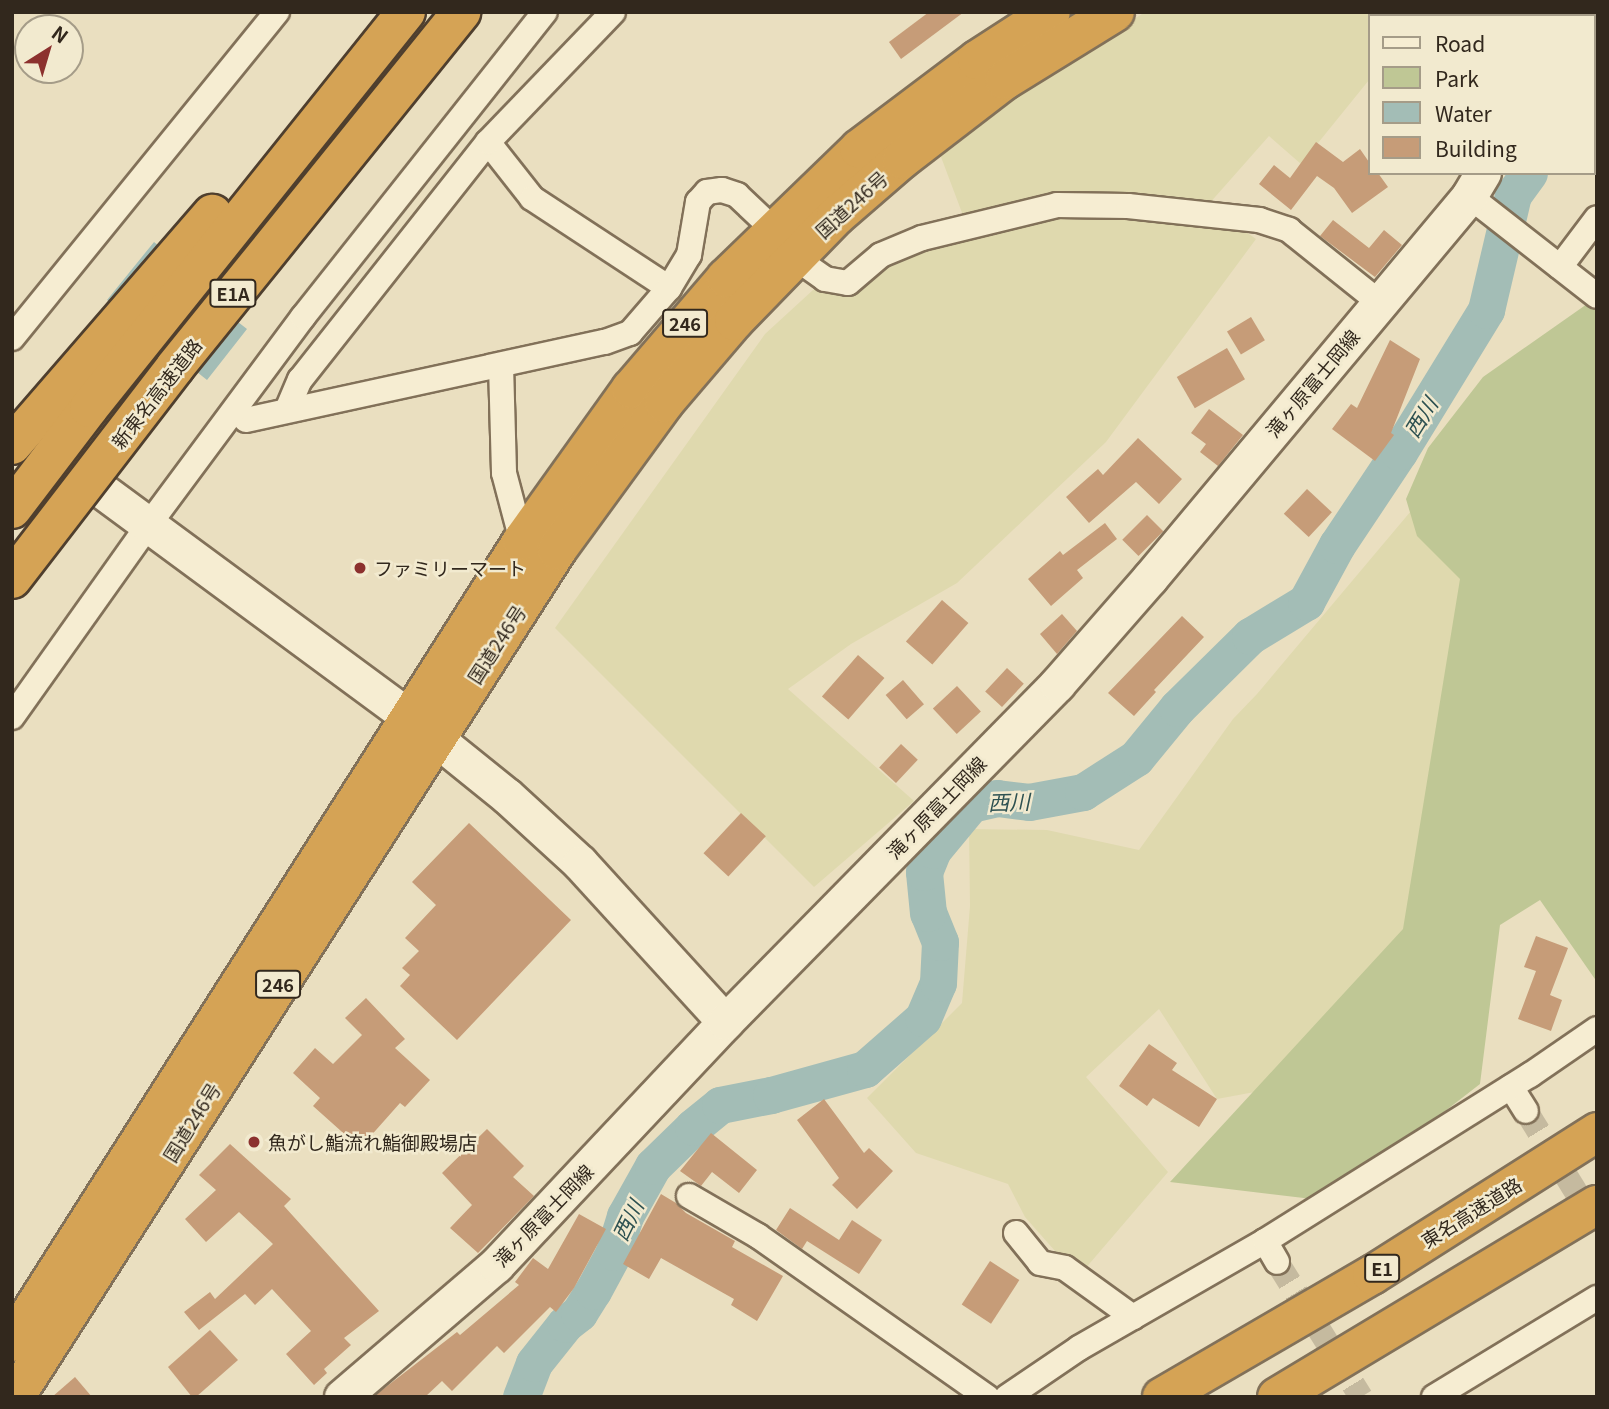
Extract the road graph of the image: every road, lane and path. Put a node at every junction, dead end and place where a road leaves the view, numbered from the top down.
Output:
1 (276, 12) edge
2 (388, 12) edge
3 (406, 12) edge
4 (461, 12) edge
5 (545, 12) edge
6 (613, 12) edge
7 (1051, 12) edge
8 (1115, 12) edge
9 (488, 142) junction
10 (1481, 194) edge
11 (1597, 218) edge
12 (784, 244) junction
13 (1554, 263) junction
14 (669, 288) junction
15 (1597, 296) edge
16 (1379, 302) junction
17 (12, 338) edge
18 (501, 365) junction
19 (287, 411) junction
20 (246, 420) dead end
21 (12, 424) edge
22 (12, 445) edge
23 (12, 509) edge
24 (147, 527) junction
25 (522, 541) junction
26 (12, 579) edge
27 (12, 717) edge
28 (422, 727) junction
29 (725, 1022) junction
30 (1597, 1029) edge
31 (1510, 1087) junction
32 (1526, 1111) tunnel mouth
33 (1597, 1132) edge
34 (689, 1196) dead end
35 (1597, 1205) edge
36 (1016, 1233) dead end
37 (1597, 1298) edge
38 (1133, 1317) junction
39 (12, 1342) edge
40 (15, 1397) edge
41 (342, 1397) edge
42 (986, 1397) edge
43 (1007, 1397) edge
44 (1163, 1397) edge
45 (1277, 1397) edge
46 (1434, 1397) edge

1 - 17 street
2 - 22 highway, bridge
3 - 23 highway, E1A, bridge
4 - 26 highway, 新東名高速道路 / E1A, bridge
5 - 24 street
6 - 9 street
7 - 12 highway, 国道246号 / 246
8 - 12 highway, 国道246号 / 246
9 - 14 street
9 - 19 street
10 - 13 street
10 - 16 main road, 滝ヶ原富士岡線
11 - 13 street
12 - 14 street
12 - 16 street
12 - 25 highway, 国道246号 / 246
12 - 28 highway, 国道246号 / 246
13 - 15 street
14 - 18 street
16 - 29 main road, 滝ヶ原富士岡線
18 - 19 street
18 - 25 street
19 - 20 street
21 - 24 main road
24 - 27 street
24 - 28 main road
25 - 28 highway, 国道246号 / 246
28 - 29 main road
28 - 39 highway, 国道246号 / 246
28 - 40 highway, 国道246号 / 246
29 - 41 main road, 滝ヶ原富士岡線
30 - 31 street
31 - 32 street
31 - 38 street
33 - 44 highway, 東名高速道路 / E1
34 - 42 street
35 - 45 highway
36 - 38 street
37 - 46 street
38 - 43 street

